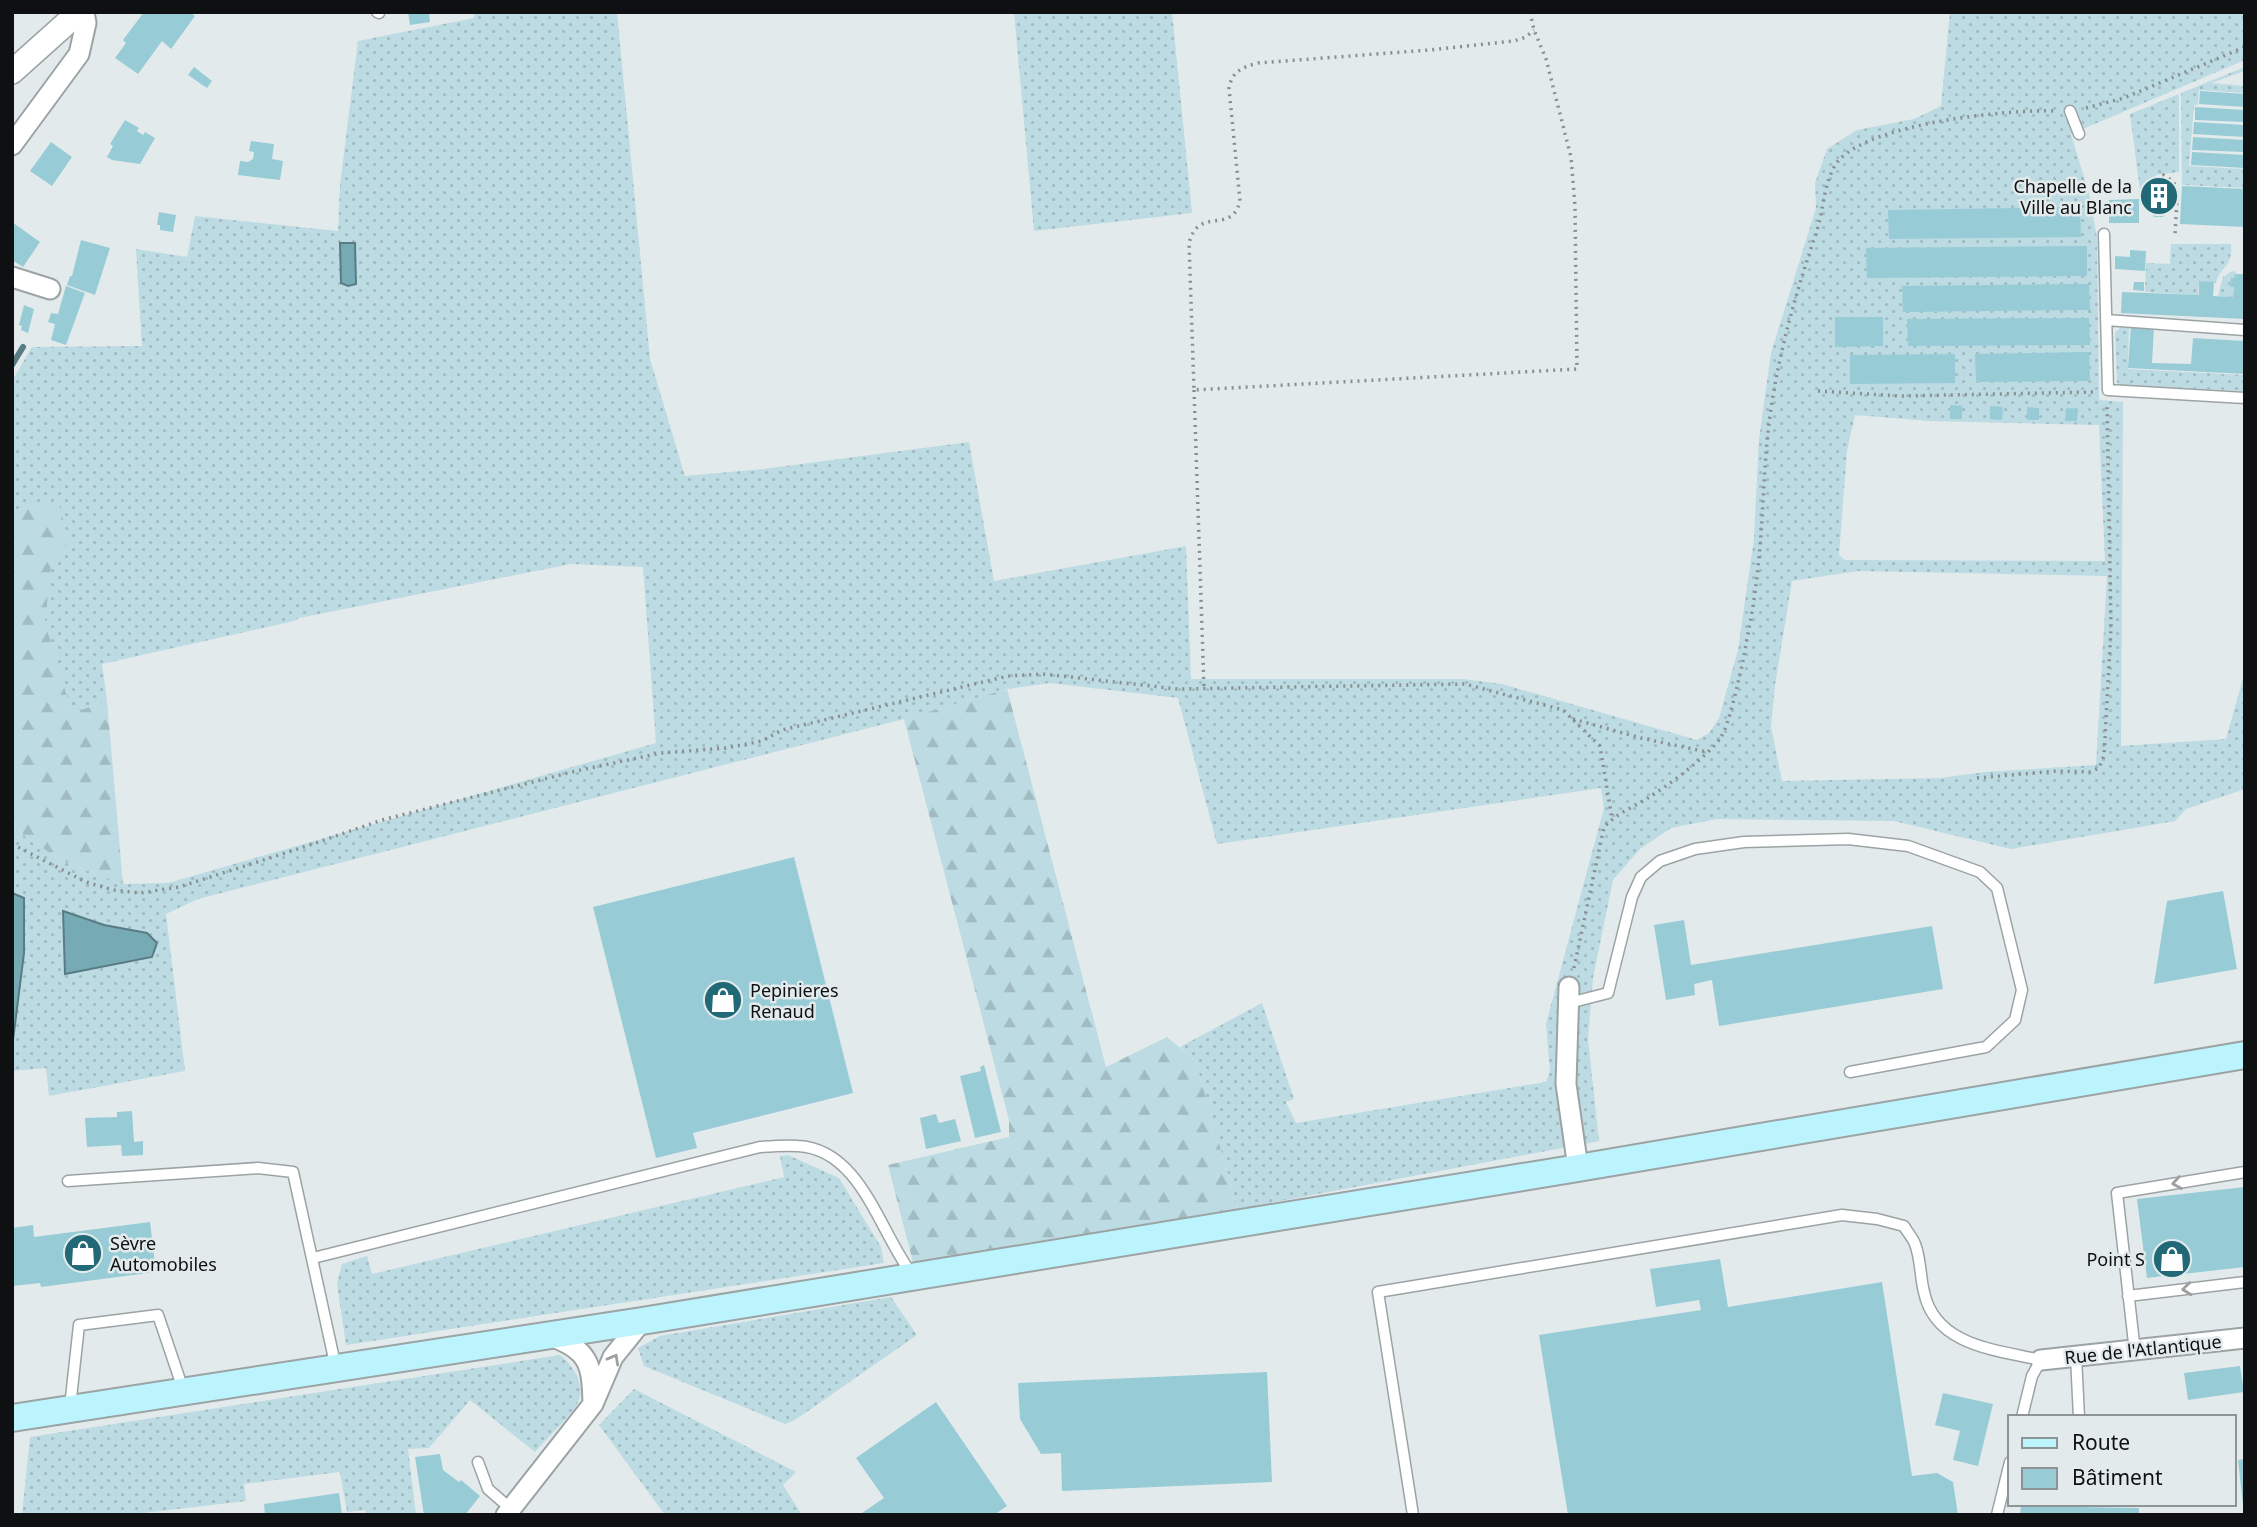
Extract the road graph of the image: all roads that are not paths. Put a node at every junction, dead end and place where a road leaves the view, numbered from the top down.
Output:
1 (81, 12) edge
2 (12, 72) edge
3 (2070, 111) dead end
4 (2079, 134) dead end
5 (12, 145) edge
6 (2104, 234) dead end
7 (12, 277) edge
8 (50, 289) dead end
9 (2106, 320) junction
10 (2245, 330) edge
11 (2245, 398) edge
12 (1569, 995) joint
13 (2245, 1055) edge
14 (1850, 1072) dead end
15 (1578, 1168) junction
16 (2245, 1172) edge
17 (68, 1181) dead end
18 (313, 1258) junction
19 (913, 1276) junction
20 (2245, 1282) edge
21 (2129, 1296) junction
22 (642, 1321) junction
23 (550, 1336) junction
24 (2245, 1338) edge
25 (2135, 1352) junction
26 (2076, 1357) junction
27 (2041, 1360) junction
28 (336, 1369) junction
29 (184, 1393) junction
30 (593, 1404) junction
31 (69, 1411) junction
32 (2022, 1415) edge
33 (2079, 1415) edge
34 (12, 1418) edge
35 (478, 1462) dead end
36 (2008, 1470) edge
37 (508, 1512) edge
38 (1413, 1515) edge
39 (1997, 1515) edge

1 - 2 street
1 - 5 street
3 - 4 lane
6 - 9 lane
7 - 8 street
9 - 10 lane
9 - 11 lane
12 - 14 lane
12 - 15 street
13 - 15 main road
15 - 19 main road
16 -> 21 lane
17 - 18 lane
18 - 19 lane
18 - 28 lane
19 - 22 main road
20 -> 21 lane
21 - 25 lane
22 - 23 main road
30 -> 22 street
23 - 28 main road
23 - 30 street
24 - 25 street, Rue de l'Atlantique
25 - 26 street, Rue de l'Atlantique
26 - 27 street, Rue de l'Atlantique
26 - 33 lane
27 - 32 lane
27 - 38 lane
28 - 29 main road
29 - 31 main road
29 - 31 lane
30 - 37 street
31 - 34 main road
35 - 37 lane
36 - 39 lane

